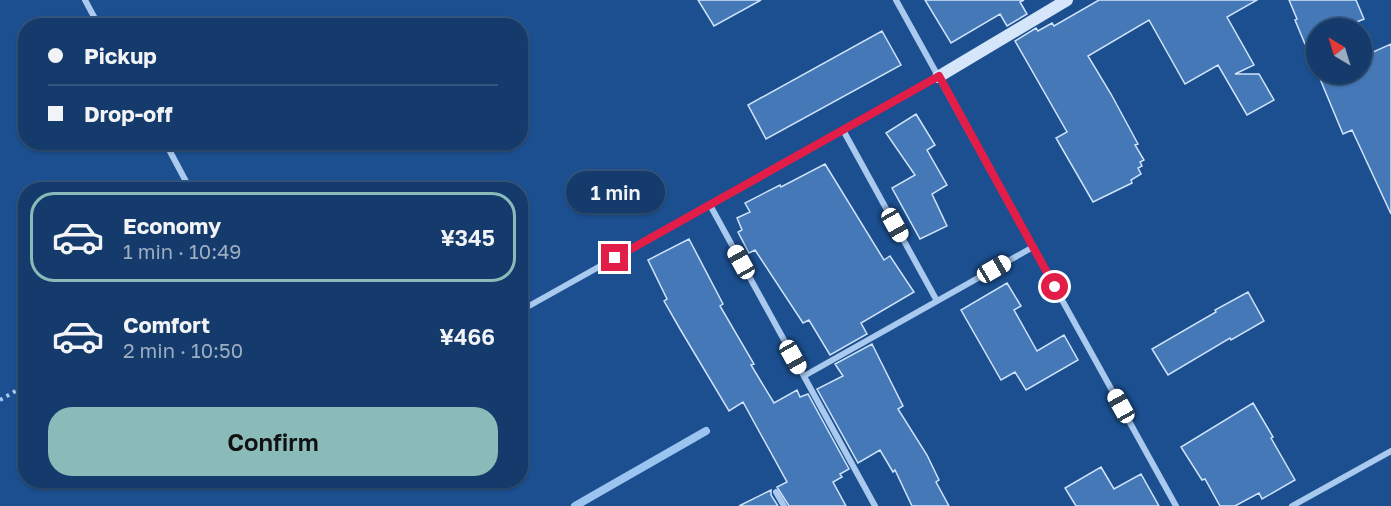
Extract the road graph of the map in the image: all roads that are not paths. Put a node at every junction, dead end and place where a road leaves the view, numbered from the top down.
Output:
1 (85, 0) edge
2 (896, 0) edge
3 (1067, 0) edge
4 (95, 18) edge
5 (939, 76) junction
6 (843, 130) junction
7 (169, 150) edge
8 (186, 182) edge
9 (710, 205) junction
10 (1033, 247) junction
11 (937, 302) junction
12 (528, 307) edge
13 (804, 376) junction
14 (1391, 451) edge
15 (776, 492) dead end
16 (784, 506) edge
17 (874, 506) edge
18 (1176, 506) edge
19 (1292, 506) edge

1 - 4 street
2 - 5 street
3 - 5 street
5 - 6 street
5 - 10 street
6 - 9 street
6 - 11 street
7 - 8 street
9 - 12 street
9 - 13 street
10 - 11 street
10 - 18 street
11 - 13 street
13 - 17 street
14 - 19 street
15 - 16 street

